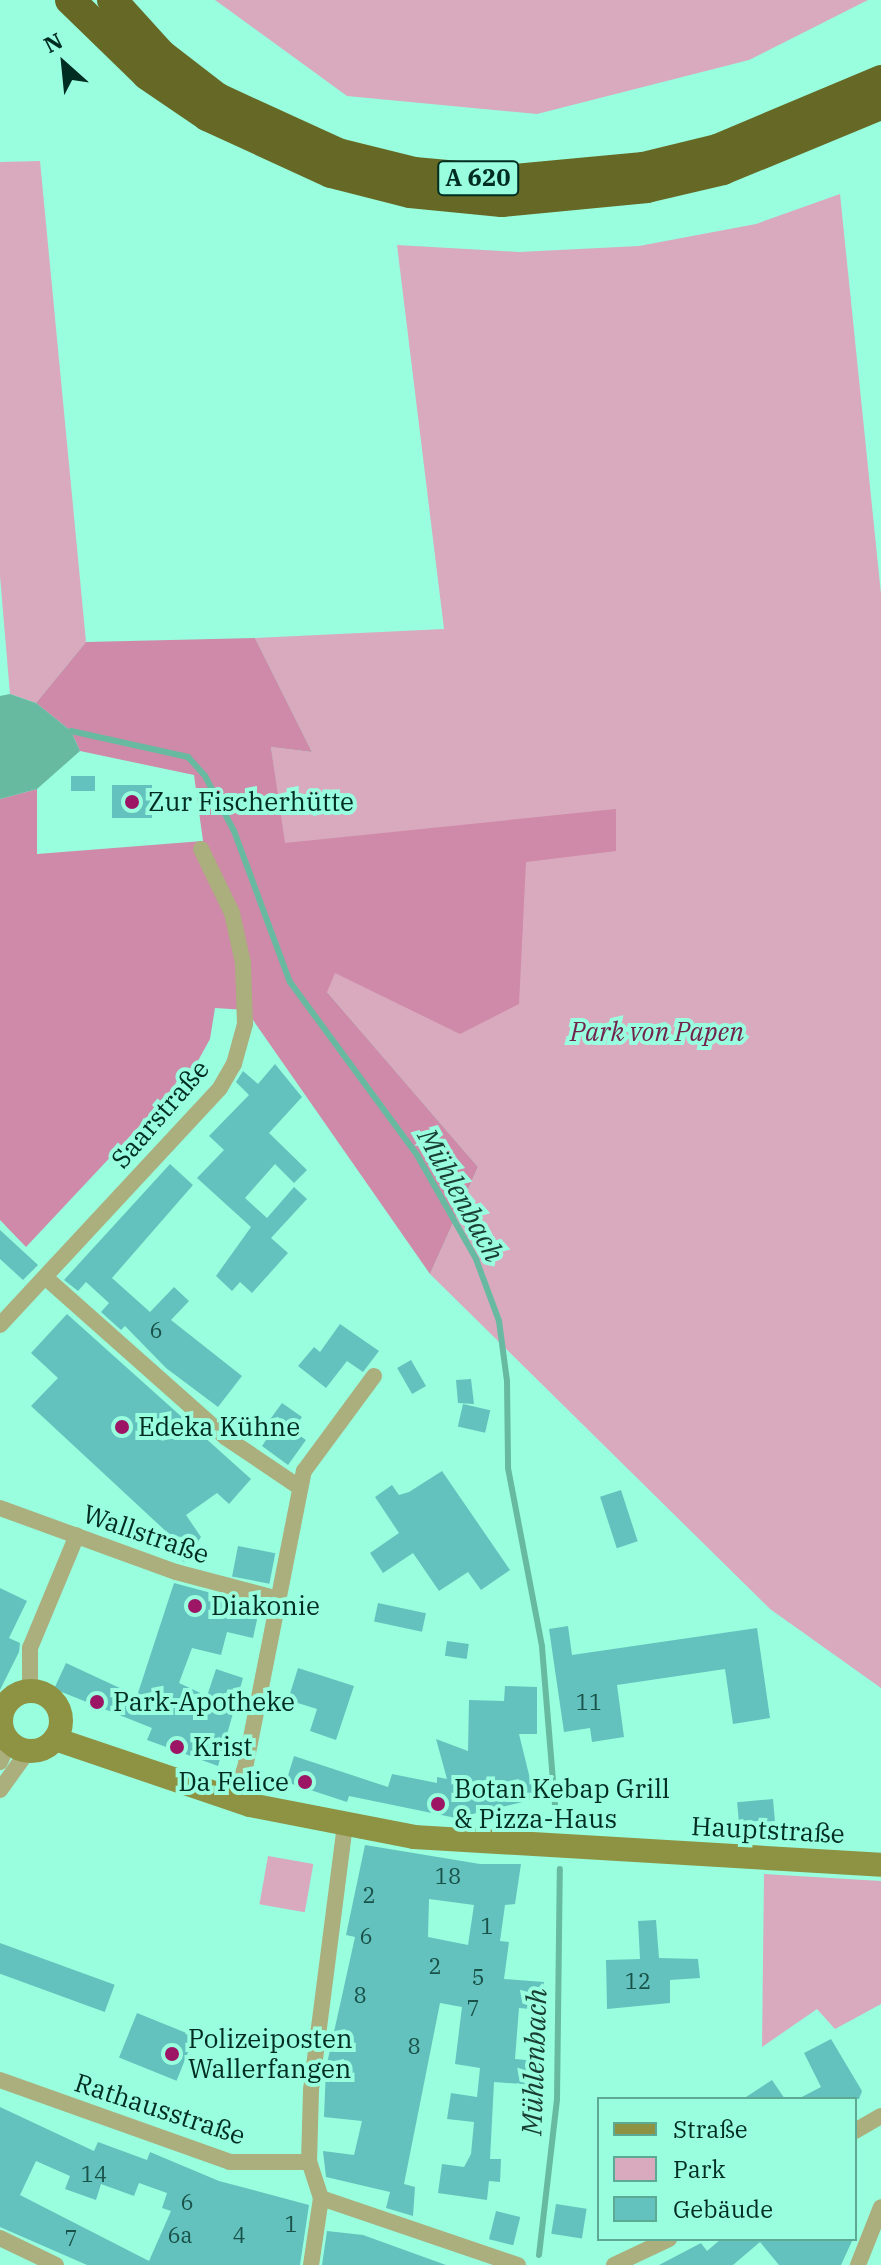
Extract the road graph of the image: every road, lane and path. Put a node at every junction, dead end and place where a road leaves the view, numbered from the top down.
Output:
1 (70, 0) edge
2 (112, 0) edge
3 (881, 80) edge
4 (881, 105) edge
5 (201, 849) dead end
6 (45, 1277) junction
7 (0, 1325) edge
8 (374, 1376) dead end
9 (299, 1487) junction
10 (0, 1508) edge
11 (77, 1535) junction
12 (278, 1599) junction
13 (10, 1698) edge
14 (58, 1732) junction
15 (12, 1752) edge
16 (0, 1790) edge
17 (232, 1800) junction
18 (345, 1825) junction
19 (881, 1865) edge
20 (0, 2080) edge
21 (881, 2116) edge
22 (857, 2130) edge
23 (309, 2162) junction
24 (321, 2198) junction
25 (881, 2207) edge
26 (0, 2238) edge
27 (665, 2241) edge
28 (56, 2265) edge
29 (311, 2265) edge
30 (518, 2265) edge
31 (614, 2265) edge
32 (858, 2265) edge

1 - 4 highway
2 - 3 highway, A 620
5 - 6 street, Saarstraße
6 - 7 street, Saarstraße
6 - 9 street
8 - 9 street
9 - 12 street
10 - 11 street, Wallstraße
11 - 12 street, Wallstraße
11 - 13 street
12 - 17 street
13 - 14 main road
13 - 15 main road
14 - 15 main road
14 - 17 main road, Hauptstraße
15 - 16 street
17 - 18 main road, Hauptstraße
18 - 19 main road, Hauptstraße
18 - 23 street
20 - 23 street, Rathausstraße
21 - 22 street
23 - 24 street
24 - 29 street
24 - 30 street
25 - 32 street
26 - 28 street
27 - 31 street

